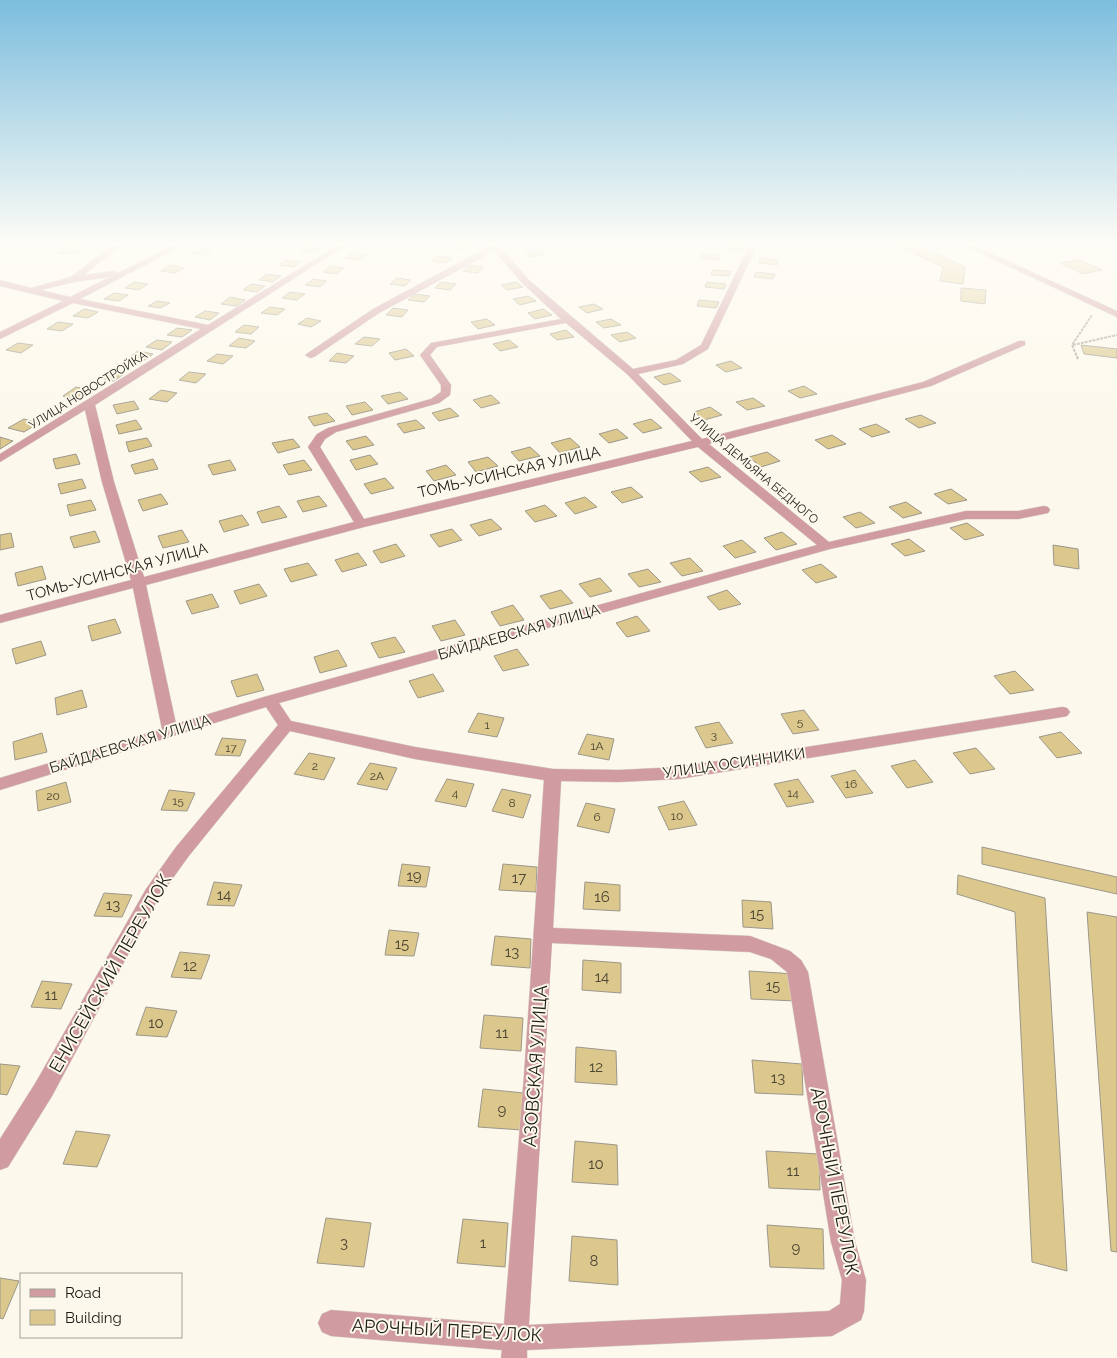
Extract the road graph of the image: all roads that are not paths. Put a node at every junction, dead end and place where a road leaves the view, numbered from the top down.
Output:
1 (53, 309) edge
2 (118, 309) edge
3 (240, 309) edge
4 (379, 309) edge
5 (557, 309) edge
6 (723, 309) edge
7 (568, 320) junction
8 (210, 328) junction
9 (0, 336) edge
10 (1022, 343) dead end
11 (310, 355) dead end
12 (631, 372) junction
13 (89, 404) junction
14 (700, 443) junction
15 (0, 459) edge
16 (1044, 510) dead end
17 (361, 524) junction
18 (827, 546) junction
19 (139, 583) junction
20 (0, 619) edge
21 (270, 701) junction
22 (1062, 712) dead end
23 (286, 725) junction
24 (170, 731) junction
25 (553, 775) junction
26 (0, 784) edge
27 (544, 935) junction
28 (0, 1159) edge
29 (331, 1323) dead end
30 (515, 1348) edge

1 - 9 street
2 - 8 street
3 - 8 street, УЛИЦА НОВОСТРОЙКА
4 - 11 street
5 - 7 street, УЛИЦА ДЕМЬЯНА БЕДНОГО
6 - 12 street
7 - 12 street, УЛИЦА ДЕМЬЯНА БЕДНОГО
7 - 17 street
8 - 13 street, УЛИЦА НОВОСТРОЙКА
10 - 14 street, ТОМЬ-УСИНСКАЯ УЛИЦА
12 - 14 street, УЛИЦА ДЕМЬЯНА БЕДНОГО
13 - 15 street, УЛИЦА НОВОСТРОЙКА
13 - 19 street
14 - 17 street, ТОМЬ-УСИНСКАЯ УЛИЦА
14 - 18 street, УЛИЦА ДЕМЬЯНА БЕДНОГО
16 - 18 street, БАЙДАЕВСКАЯ УЛИЦА
17 - 19 street, ТОМЬ-УСИНСКАЯ УЛИЦА
18 - 21 street, БАЙДАЕВСКАЯ УЛИЦА
19 - 20 street, ТОМЬ-УСИНСКАЯ УЛИЦА
19 - 24 street
21 - 23 street
21 - 24 street, БАЙДАЕВСКАЯ УЛИЦА
22 - 25 street, УЛИЦА ОСИННИКИ
23 - 25 street, УЛИЦА ОСИННИКИ
23 - 28 street, ЕНИСЕЙСКИЙ ПЕРЕУЛОК
24 - 26 street, БАЙДАЕВСКАЯ УЛИЦА
25 - 27 street, АЗОВСКАЯ УЛИЦА
27 - 30 street, АЗОВСКАЯ УЛИЦА
27 - 30 street, АРОЧНЫЙ ПЕРЕУЛОК
29 - 30 street, АРОЧНЫЙ ПЕРЕУЛОК

